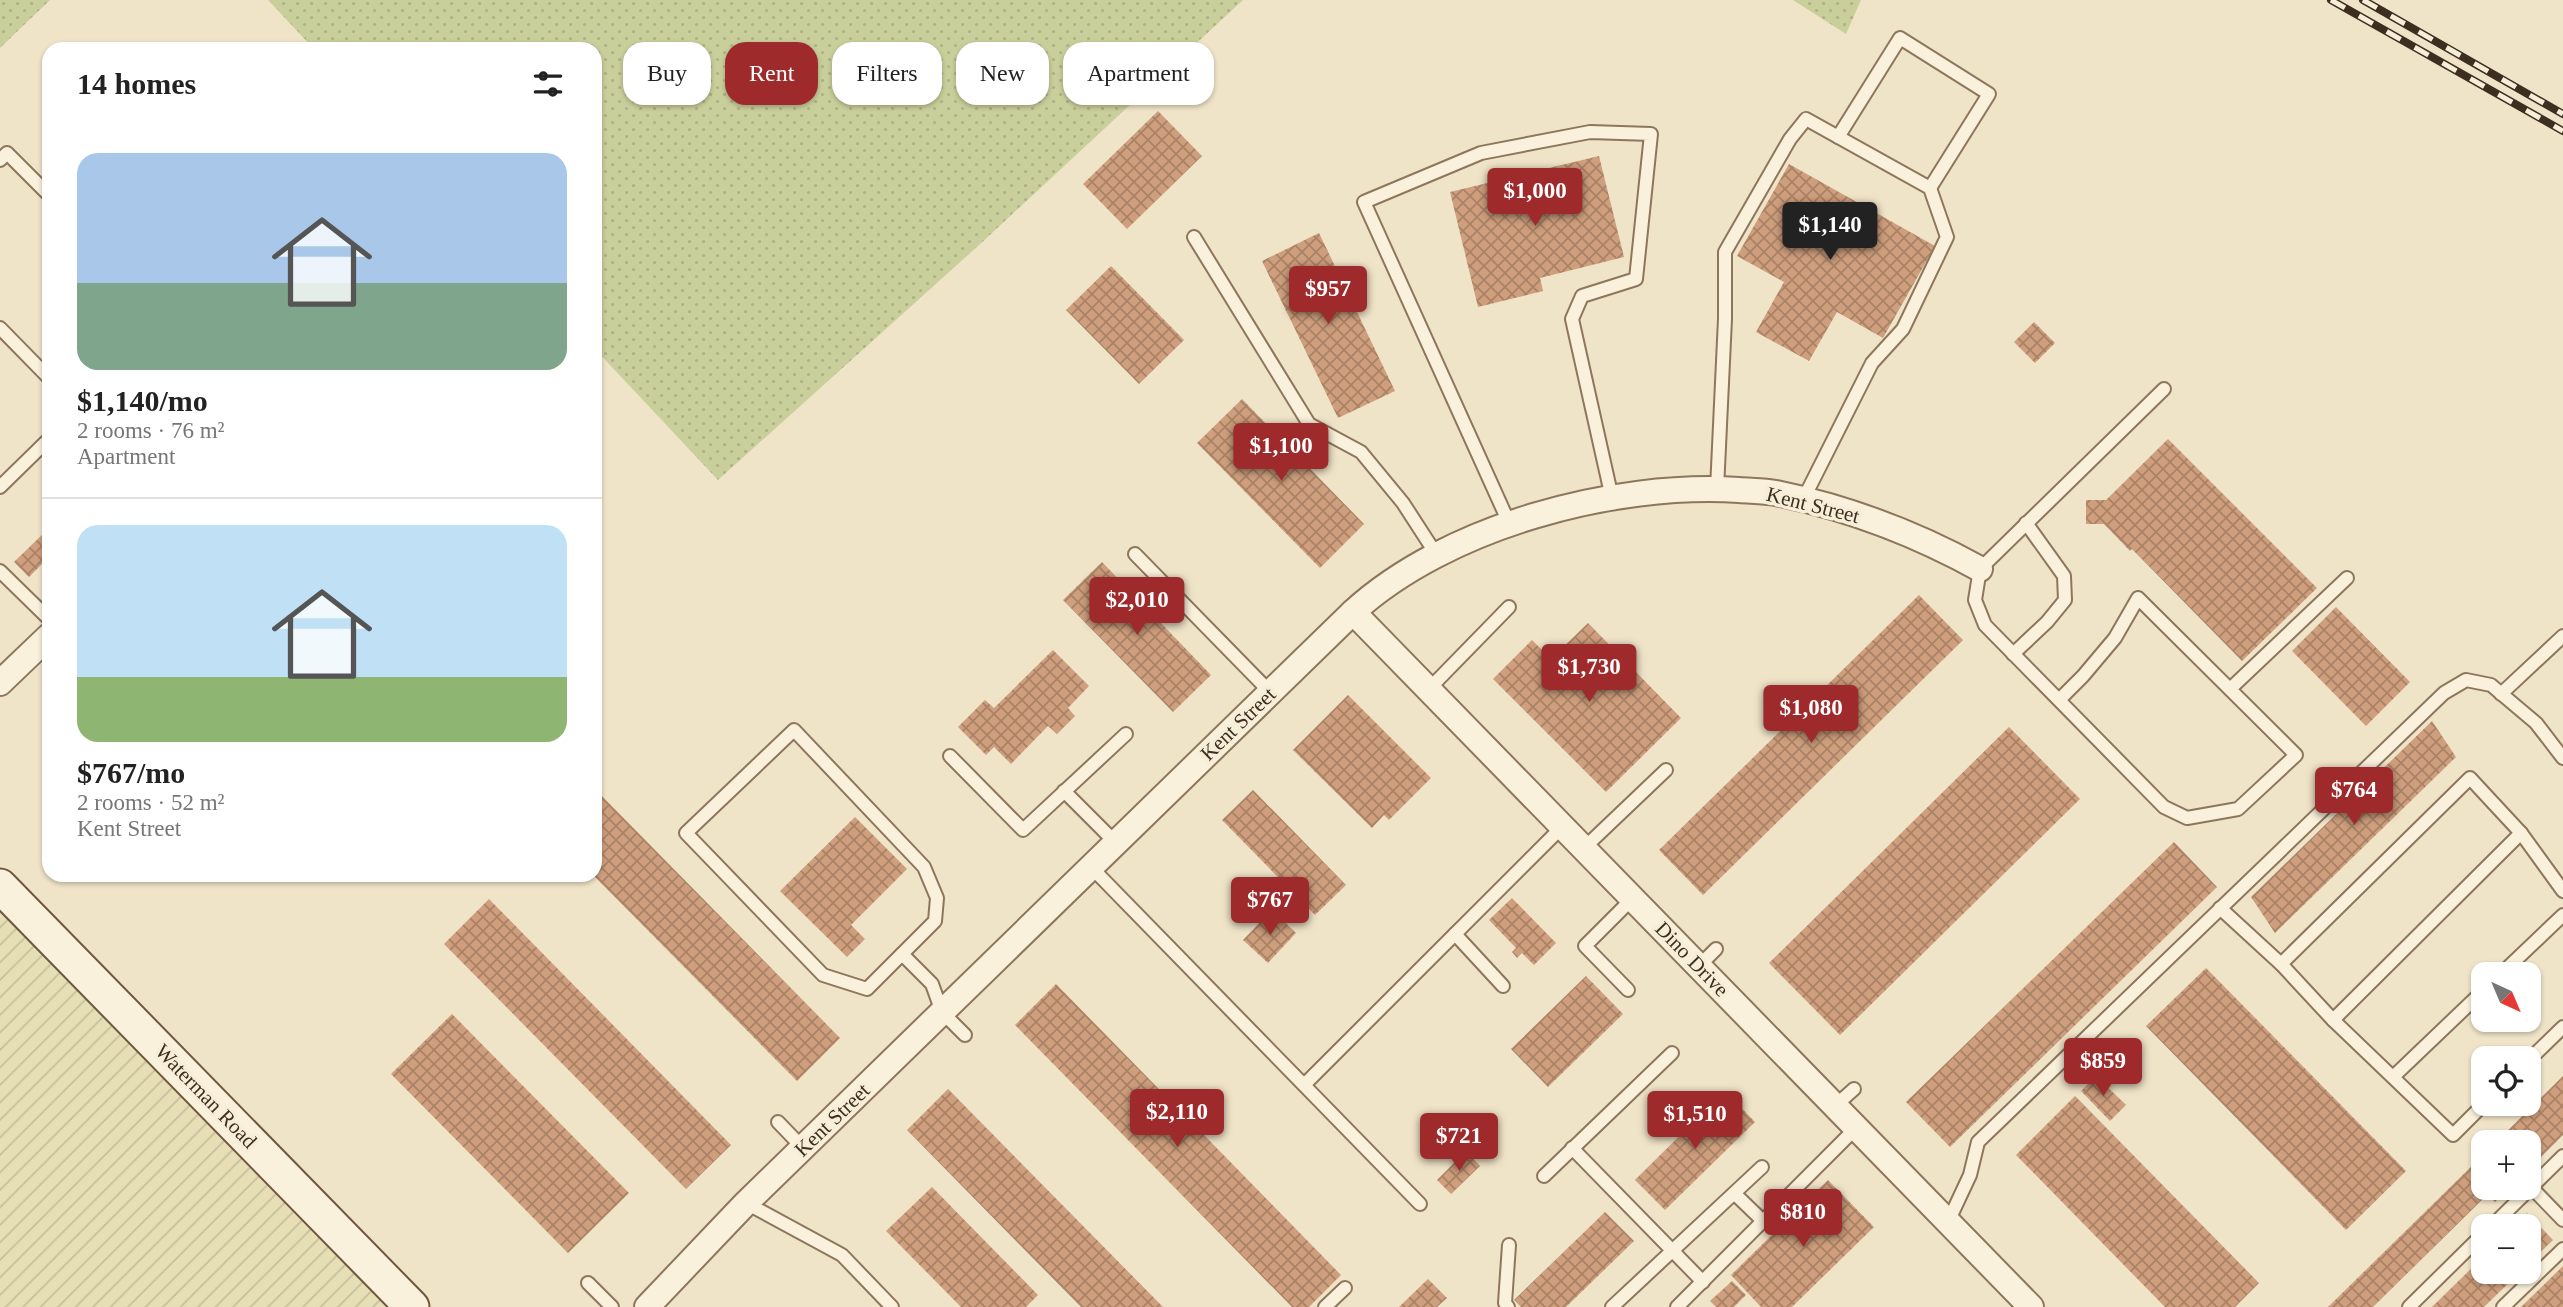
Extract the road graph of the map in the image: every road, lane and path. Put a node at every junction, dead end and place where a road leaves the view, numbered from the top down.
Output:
1 (1838, 137) junction
2 (0, 160) edge
3 (42, 188) edge
4 (1930, 188) junction
5 (1194, 237) dead end
6 (0, 328) edge
7 (42, 371) edge
8 (2164, 389) dead end
9 (42, 446) edge
10 (0, 487) edge
11 (1717, 489) junction
12 (1612, 498) junction
13 (1803, 500) junction
14 (2026, 523) junction
15 (1510, 525) junction
16 (1135, 554) dead end
17 (1436, 554) junction
18 (1980, 569) junction
19 (0, 571) edge
20 (2347, 578) dead end
21 (1509, 607) dead end
22 (42, 612) edge
23 (1353, 612) junction
24 (2563, 636) edge
25 (42, 643) edge
26 (2013, 654) junction
27 (0, 683) edge
28 (1429, 689) junction
29 (2230, 689) junction
30 (1270, 692) junction
31 (2501, 694) junction
32 (2059, 700) junction
33 (1126, 734) dead end
34 (950, 756) dead end
35 (2563, 758) edge
36 (1666, 771) dead end
37 (1064, 791) junction
38 (1562, 827) junction
39 (2521, 833) junction
40 (1115, 843) junction
41 (1583, 849) junction
42 (1091, 867) junction
43 (0, 886) edge
44 (2563, 891) edge
45 (1632, 899) junction
46 (2221, 908) junction
47 (2563, 915) edge
48 (1455, 934) junction
49 (902, 954) junction
50 (2514, 962) edge
51 (2281, 964) junction
52 (1503, 986) dead end
53 (1628, 990) dead end
54 (2471, 1002) edge
55 (943, 1012) junction
56 (2333, 1020) junction
57 (2563, 1027) edge
58 (964, 1035) dead end
59 (2541, 1048) edge
60 (1672, 1053) dead end
61 (2393, 1077) junction
62 (1305, 1084) junction
63 (1854, 1089) dead end
64 (1835, 1107) junction
65 (2472, 1116) edge
66 (778, 1122) dead end
67 (1856, 1128) junction
68 (803, 1148) junction
69 (1572, 1148) junction
70 (2563, 1156) edge
71 (1762, 1167) dead end
72 (1544, 1176) dead end
73 (2541, 1177) edge
74 (1735, 1194) junction
75 (2541, 1197) edge
76 (2518, 1200) edge
77 (746, 1203) junction
78 (1420, 1204) dead end
79 (2504, 1214) edge
80 (2563, 1220) edge
81 (1764, 1222) junction
82 (1948, 1222) junction
83 (1509, 1245) dead end
84 (2471, 1246) edge
85 (2563, 1249) edge
86 (1673, 1251) junction
87 (1703, 1282) junction
88 (588, 1283) dead end
89 (1345, 1288) dead end
90 (657, 1304) edge
91 (412, 1307) edge
92 (612, 1307) edge
93 (892, 1307) edge
94 (1325, 1307) edge
95 (1508, 1307) edge
96 (1612, 1307) edge
97 (1677, 1307) edge
98 (2031, 1307) edge
99 (2409, 1307) edge
100 (2503, 1307) edge

1 - 4 lane
1 - 4 lane
1 - 11 lane
2 - 3 lane
4 - 13 lane
5 - 17 lane
6 - 7 lane
8 - 14 lane
9 - 10 lane
11 - 12 street, Kent Street
11 - 13 street, Kent Street
12 - 15 street, Kent Street
12 - 15 lane
13 - 18 street, Kent Street
14 - 18 lane
14 - 26 lane
15 - 17 street, Kent Street
16 - 30 lane
17 - 23 street, Kent Street
18 - 26 lane
19 - 22 lane
20 - 29 lane
21 - 28 lane
23 - 28 street, Dino Drive
23 - 30 street, Kent Street
24 - 31 lane
25 - 27 street
26 - 32 lane
28 - 38 street, Dino Drive
29 - 32 lane
29 - 32 lane
30 - 40 street, Kent Street
31 - 35 lane
31 - 46 lane
33 - 37 lane
34 - 37 lane
36 - 41 lane
37 - 40 lane
38 - 41 street, Dino Drive
38 - 48 lane
39 - 44 lane
39 - 51 lane
39 - 56 lane
40 - 42 street, Kent Street
41 - 45 street, Dino Drive
42 - 55 street, Kent Street
42 - 62 lane
43 - 91 main road, Waterman Road
45 - 53 lane
45 - 64 street, Dino Drive
46 - 51 lane
46 - 82 lane
47 - 50 lane
48 - 52 lane
48 - 62 lane
49 - 49 lane
49 - 55 lane
51 - 56 lane
54 - 61 lane
55 - 58 lane
55 - 68 street, Kent Street
56 - 61 lane
57 - 59 lane
60 - 69 lane
61 - 65 lane
62 - 78 lane
63 - 64 lane
64 - 67 street, Dino Drive
66 - 68 lane
67 - 81 lane
67 - 82 street, Dino Drive
68 - 77 street, Kent Street
69 - 72 lane
69 - 86 lane
70 - 73 lane
71 - 74 lane
74 - 81 lane
74 - 86 lane
75 - 80 lane
76 - 79 lane
77 - 90 street, Kent Street
77 - 93 lane
81 - 87 lane
82 - 98 street, Dino Drive
83 - 95 lane
84 - 99 lane
85 - 100 lane
86 - 87 lane
86 - 96 lane
87 - 97 lane
88 - 92 lane
89 - 94 lane

